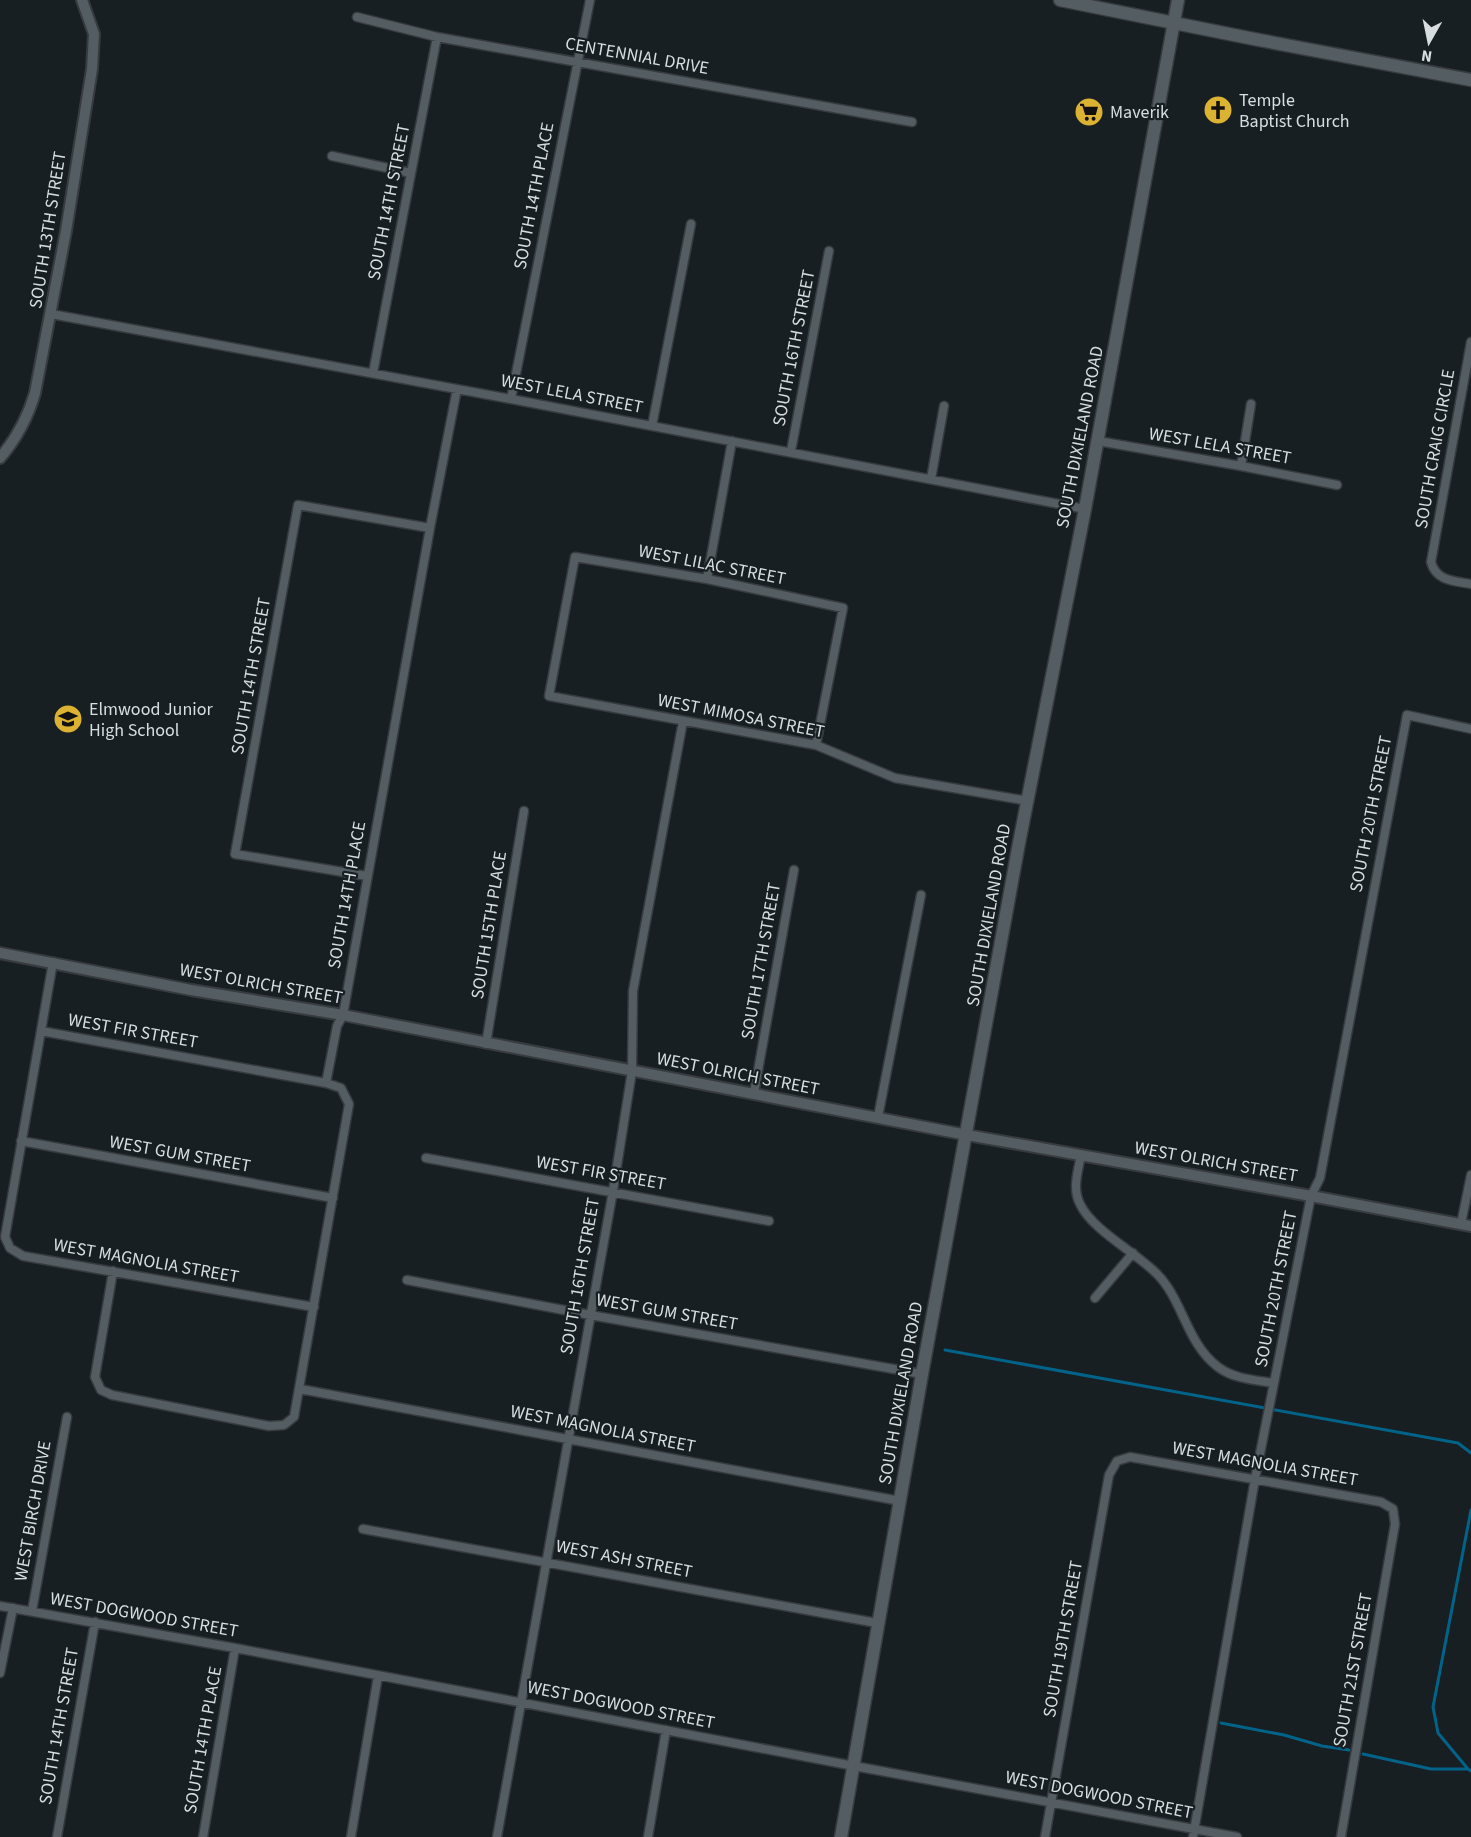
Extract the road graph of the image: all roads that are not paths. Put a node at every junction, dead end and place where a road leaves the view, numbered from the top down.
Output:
1 (82, 0) edge
2 (590, 0) edge
3 (1060, 0) edge
4 (1178, 0) edge
5 (357, 17) dead end
6 (1174, 22) junction
7 (437, 37) junction
8 (576, 61) junction
9 (1471, 80) edge
10 (912, 122) dead end
11 (332, 156) dead end
12 (411, 173) junction
13 (691, 224) dead end
14 (829, 251) dead end
15 (51, 314) junction
16 (1471, 342) edge
17 (373, 373) junction
18 (457, 389) junction
19 (512, 399) junction
20 (1251, 404) dead end
21 (945, 406) dead end
22 (652, 426) junction
23 (732, 441) junction
24 (1098, 441) junction
25 (791, 452) junction
26 (0, 458) edge
27 (1241, 466) junction
28 (931, 479) junction
29 (1337, 485) dead end
30 (1085, 509) junction
31 (430, 528) junction
32 (707, 579) junction
33 (1471, 584) edge
34 (549, 696) joint
35 (683, 720) junction
36 (1471, 729) edge
37 (816, 745) junction
38 (1028, 801) junction
39 (524, 811) dead end
40 (794, 870) dead end
41 (367, 876) junction
42 (921, 895) dead end
43 (0, 953) edge
44 (53, 962) junction
45 (343, 1015) junction
46 (41, 1031) junction
47 (486, 1044) junction
48 (632, 1071) junction
49 (326, 1083) junction
50 (754, 1093) junction
51 (878, 1117) junction
52 (967, 1135) junction
53 (21, 1142) junction
54 (1081, 1155) junction
55 (426, 1158) dead end
56 (1471, 1175) edge
57 (612, 1191) junction
58 (1311, 1196) junction
59 (333, 1198) junction
60 (769, 1221) dead end
61 (1466, 1226) edge
62 (1133, 1253) junction
63 (113, 1271) junction
64 (407, 1280) dead end
65 (1095, 1298) dead end
66 (314, 1307) junction
67 (590, 1315) junction
68 (922, 1374) junction
69 (1274, 1383) junction
70 (300, 1389) junction
71 (67, 1417) dead end
72 (568, 1439) junction
73 (1130, 1457) joint
74 (1255, 1479) junction
75 (900, 1501) junction
76 (1393, 1509) joint
77 (363, 1529) dead end
78 (546, 1561) junction
79 (0, 1606) edge
80 (13, 1608) junction
81 (32, 1611) junction
82 (94, 1622) junction
83 (877, 1623) junction
84 (235, 1648) junction
85 (0, 1673) edge
86 (378, 1676) junction
87 (520, 1703) junction
88 (666, 1730) junction
89 (854, 1766) junction
90 (1051, 1803) junction
91 (1194, 1833) edge
92 (57, 1837) edge
93 (203, 1837) edge
94 (351, 1837) edge
95 (497, 1837) edge
96 (648, 1837) edge
97 (841, 1837) edge
98 (1045, 1837) edge
99 (1237, 1837) edge
100 (1341, 1837) edge

1 - 15 street, SOUTH 13TH STREET
2 - 8 street, SOUTH 14TH PLACE
3 - 6 main road
4 - 6 main road, SOUTH DIXIELAND ROAD
5 - 7 street, CENTENNIAL DRIVE
6 - 9 main road
6 - 24 main road, SOUTH DIXIELAND ROAD
7 - 8 street, CENTENNIAL DRIVE
7 - 12 street, SOUTH 14TH STREET
8 - 10 street, CENTENNIAL DRIVE
8 - 19 street, SOUTH 14TH PLACE
11 - 12 street
12 - 17 street, SOUTH 14TH STREET
13 - 22 street
14 - 25 street, SOUTH 16TH STREET
15 - 17 street, WEST LELA STREET
15 - 26 street, SOUTH 13TH STREET
16 - 33 street, SOUTH CRAIG CIRCLE
17 - 18 street, WEST LELA STREET
18 - 19 street, WEST LELA STREET
18 - 31 street, SOUTH 14TH PLACE
19 - 22 street, WEST LELA STREET
20 - 27 street
21 - 28 street
22 - 23 street, WEST LELA STREET
23 - 25 street, WEST LELA STREET
23 - 32 street
24 - 27 street, WEST LELA STREET
24 - 30 main road, SOUTH DIXIELAND ROAD
25 - 28 street, WEST LELA STREET
27 - 29 street, WEST LELA STREET
28 - 30 street, WEST LELA STREET
30 - 38 main road, SOUTH DIXIELAND ROAD
31 - 41 street, SOUTH 14TH PLACE
31 - 41 street, SOUTH 14TH STREET
32 - 34 street, WEST LILAC STREET
32 - 37 street, WEST LILAC STREET
34 - 35 street, WEST MIMOSA STREET
35 - 37 street, WEST MIMOSA STREET
35 - 48 street, SOUTH 16TH STREET
36 - 58 street, SOUTH 20TH STREET
37 - 38 street, WEST MIMOSA STREET
38 - 52 main road, SOUTH DIXIELAND ROAD
39 - 47 street, SOUTH 15TH PLACE
40 - 50 street, SOUTH 17TH STREET
41 - 45 street, SOUTH 14TH PLACE
42 - 51 street
43 - 44 street, WEST OLRICH STREET
44 - 45 street, WEST OLRICH STREET
44 - 46 street
45 - 47 street, WEST OLRICH STREET
45 - 49 street, SOUTH 14TH PLACE
46 - 49 street, WEST FIR STREET
46 - 53 street
47 - 48 street, WEST OLRICH STREET
48 - 50 street, WEST OLRICH STREET
48 - 57 street, SOUTH 16TH STREET
49 - 59 street
50 - 51 street, WEST OLRICH STREET
51 - 52 street, WEST OLRICH STREET
52 - 54 street, WEST OLRICH STREET
52 - 68 main road, SOUTH DIXIELAND ROAD
53 - 59 street, WEST GUM STREET
53 - 63 street, WEST MAGNOLIA STREET
54 - 58 street, WEST OLRICH STREET
54 - 62 street
55 - 57 street, WEST FIR STREET
56 - 61 street
57 - 60 street, WEST FIR STREET
57 - 67 street, SOUTH 16TH STREET
58 - 61 street, WEST OLRICH STREET
58 - 69 street, SOUTH 20TH STREET
59 - 66 street
62 - 65 street
62 - 69 street
63 - 66 street, WEST MAGNOLIA STREET
63 - 70 street
64 - 67 street, WEST GUM STREET
66 - 70 street
67 - 68 street, WEST GUM STREET
67 - 72 street, SOUTH 16TH STREET
68 - 75 main road, SOUTH DIXIELAND ROAD
69 - 74 street, SOUTH 20TH STREET
70 - 72 street, WEST MAGNOLIA STREET
71 - 81 street, WEST BIRCH DRIVE
72 - 75 street, WEST MAGNOLIA STREET
72 - 78 street, SOUTH 16TH STREET
73 - 74 street, WEST MAGNOLIA STREET
73 - 90 street, SOUTH 19TH STREET
74 - 76 street, WEST MAGNOLIA STREET
74 - 91 street, SOUTH 20TH STREET
75 - 83 main road, SOUTH DIXIELAND ROAD
76 - 100 street, SOUTH 21ST STREET
77 - 78 street, WEST ASH STREET
78 - 83 street, WEST ASH STREET
78 - 87 street, SOUTH 16TH STREET
79 - 80 street, WEST DOGWOOD STREET
80 - 81 street, WEST DOGWOOD STREET
80 - 85 street
81 - 82 street, WEST DOGWOOD STREET
82 - 84 street, WEST DOGWOOD STREET
82 - 92 street, SOUTH 14TH STREET
83 - 89 main road, SOUTH DIXIELAND ROAD
84 - 86 street, WEST DOGWOOD STREET
84 - 93 street, SOUTH 14TH PLACE
86 - 87 street, WEST DOGWOOD STREET
86 - 94 street
87 - 88 street, WEST DOGWOOD STREET
87 - 95 street, SOUTH 16TH STREET
88 - 89 street, WEST DOGWOOD STREET
88 - 96 street
89 - 90 street, WEST DOGWOOD STREET
89 - 97 main road, SOUTH DIXIELAND ROAD
90 - 91 street, WEST DOGWOOD STREET
90 - 98 street, SOUTH 19TH STREET
91 - 99 street, WEST DOGWOOD STREET

